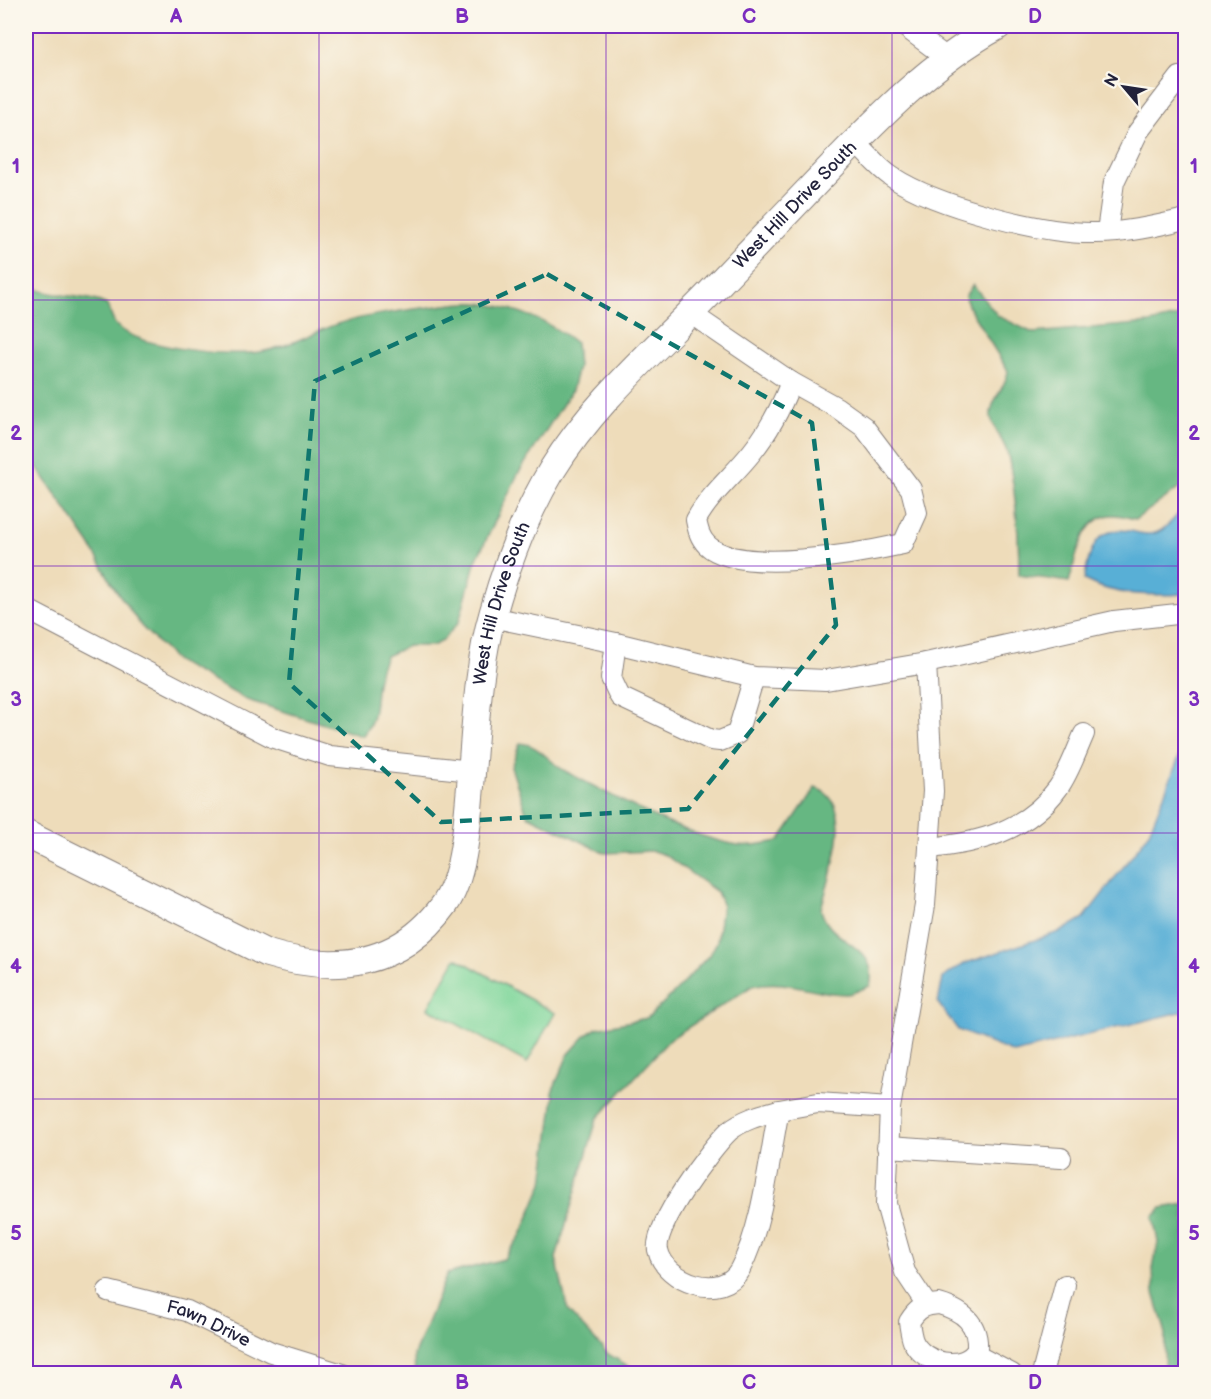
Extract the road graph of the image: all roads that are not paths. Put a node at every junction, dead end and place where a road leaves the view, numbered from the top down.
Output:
1 (904, 26) edge
2 (998, 26) edge
3 (947, 58) junction
4 (1180, 77) dead end
5 (855, 142) junction
6 (1185, 219) edge
7 (1107, 232) junction
8 (690, 313) junction
9 (791, 382) junction
10 (26, 609) edge
11 (1185, 613) edge
12 (491, 617) junction
13 (616, 643) junction
14 (926, 663) junction
15 (754, 677) junction
16 (1084, 734) dead end
17 (472, 771) junction
18 (26, 834) edge
19 (929, 848) junction
20 (890, 1108) junction
21 (779, 1110) junction
22 (887, 1147) junction
23 (1061, 1158) dead end
24 (1065, 1285) dead end
25 (108, 1291) dead end
26 (927, 1305) junction
27 (974, 1354) junction
28 (342, 1374) edge
29 (1012, 1374) edge
30 (1042, 1374) edge

1 - 3 street
2 - 3 street, West Hill Drive South
3 - 5 street, West Hill Drive South
4 - 7 street
5 - 7 street
5 - 8 street, West Hill Drive South
6 - 7 street
8 - 9 street
8 - 12 street, West Hill Drive South
9 - 9 street
10 - 17 street
11 - 14 street
12 - 13 street
12 - 17 street, West Hill Drive South
13 - 15 street
13 - 15 street
14 - 15 street
14 - 19 street
16 - 19 street
17 - 18 street, West Hill Drive South
19 - 20 street
20 - 21 street
20 - 22 street
21 - 21 street
22 - 23 street
22 - 26 street
24 - 30 street
25 - 28 street, Fawn Drive
26 - 27 street
26 - 27 street
27 - 29 street

